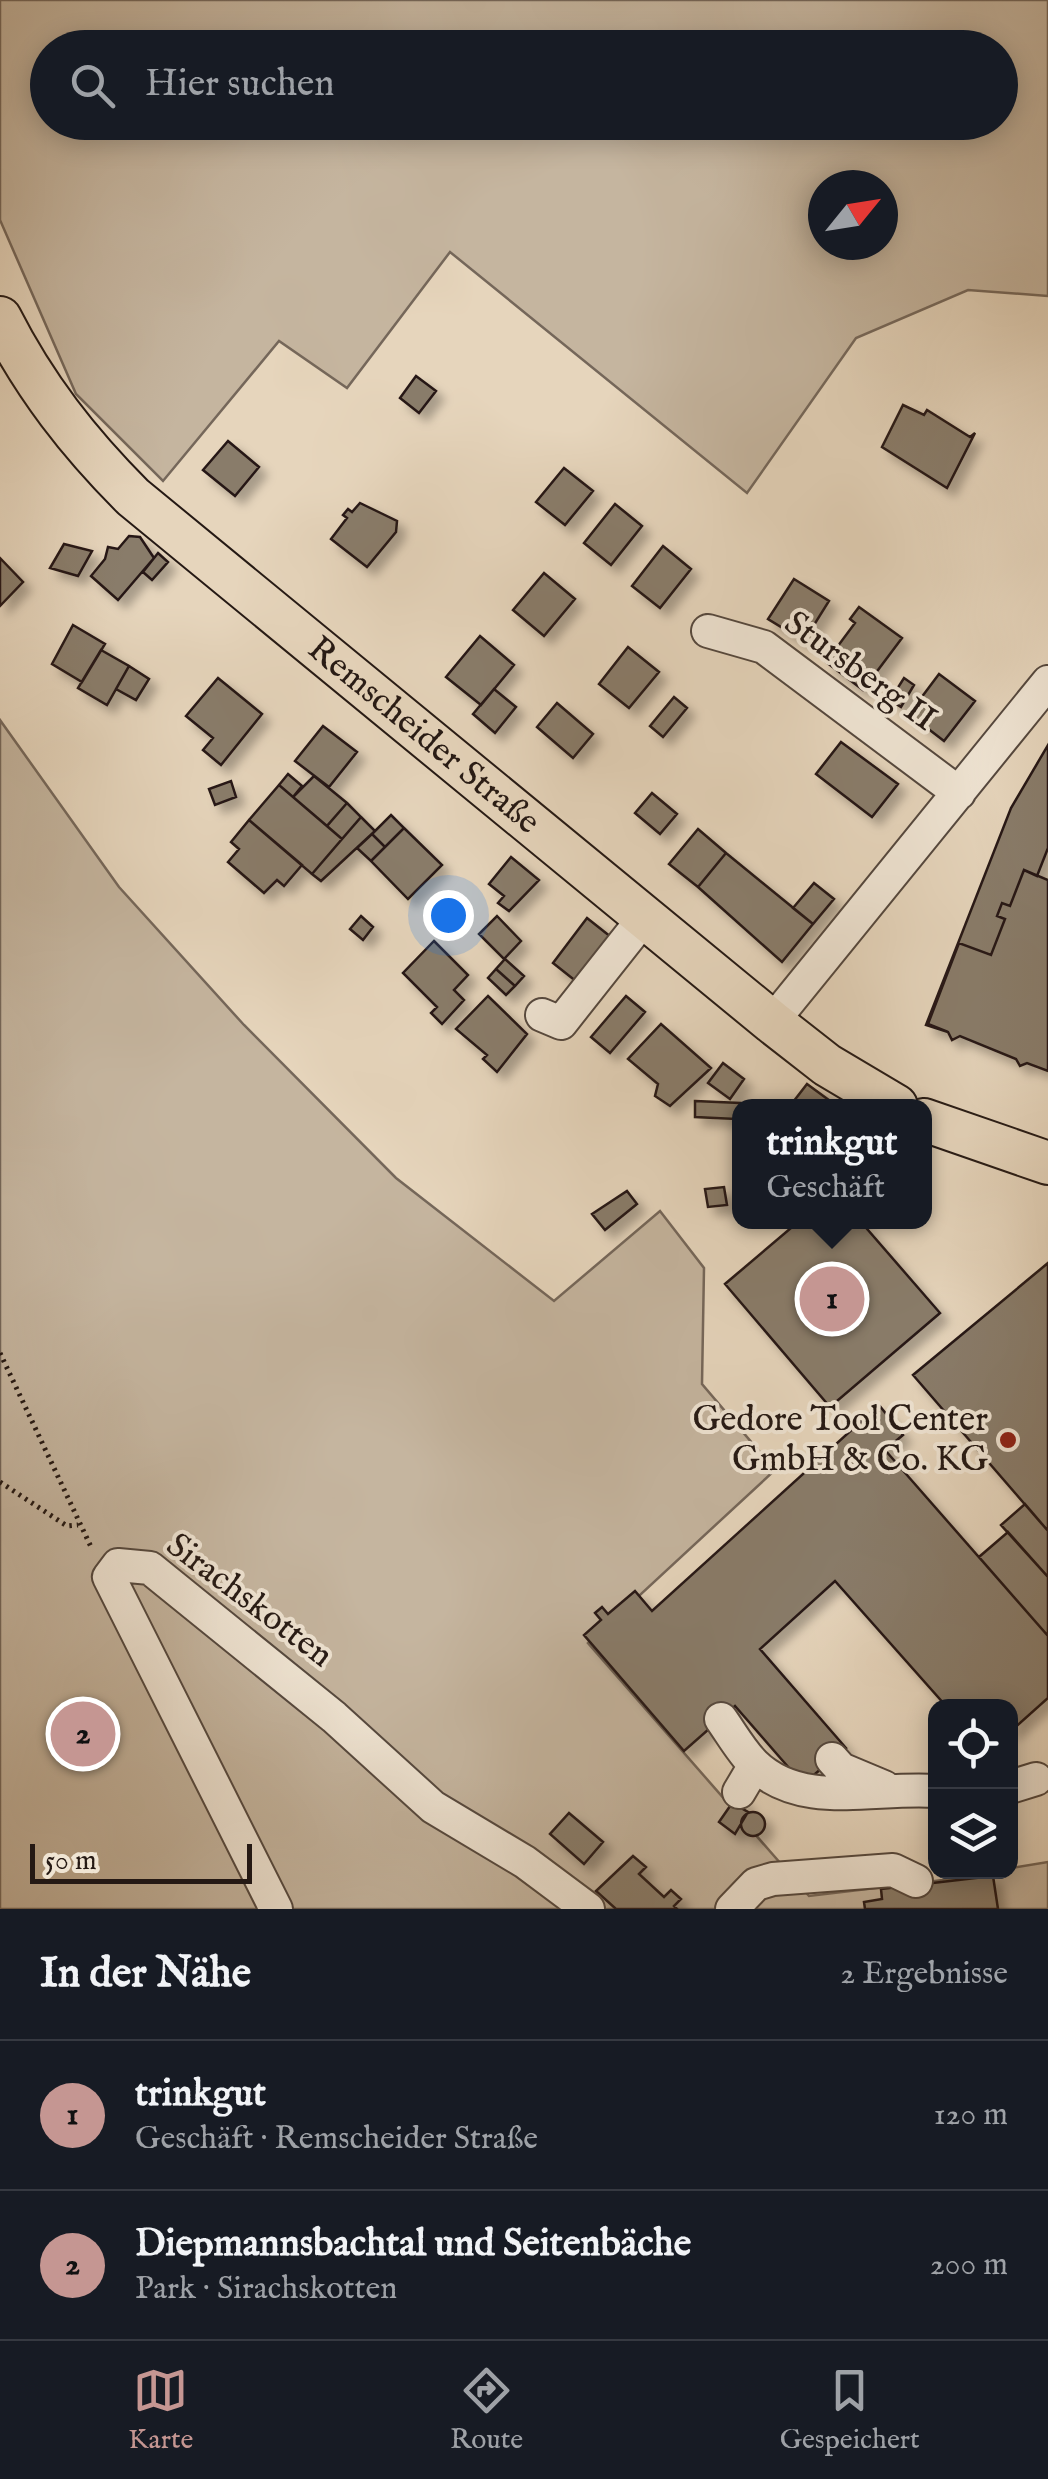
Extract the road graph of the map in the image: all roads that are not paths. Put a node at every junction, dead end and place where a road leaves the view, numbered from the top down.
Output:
1 (0, 318) edge
2 (708, 631) dead end
3 (1048, 682) edge
4 (958, 793) junction
5 (644, 918) junction
6 (542, 1015) dead end
7 (772, 1022) junction
8 (884, 1099) edge
9 (932, 1123) edge
10 (1048, 1163) edge
11 (721, 1719) dead end
12 (832, 1759) dead end
13 (888, 1789) junction
14 (928, 1790) edge
15 (916, 1881) dead end
16 (276, 1909) edge
17 (588, 1909) edge
18 (732, 1909) edge

1 - 5 main road, Remscheider Straße
2 - 4 street, Stursberg II
3 - 4 street
4 - 7 street
5 - 6 street
5 - 7 main road, Remscheider Straße
7 - 8 main road, Remscheider Straße
9 - 10 main road
11 - 13 street
12 - 13 street
13 - 14 street
15 - 18 street
16 - 17 street, Sirachskotten

